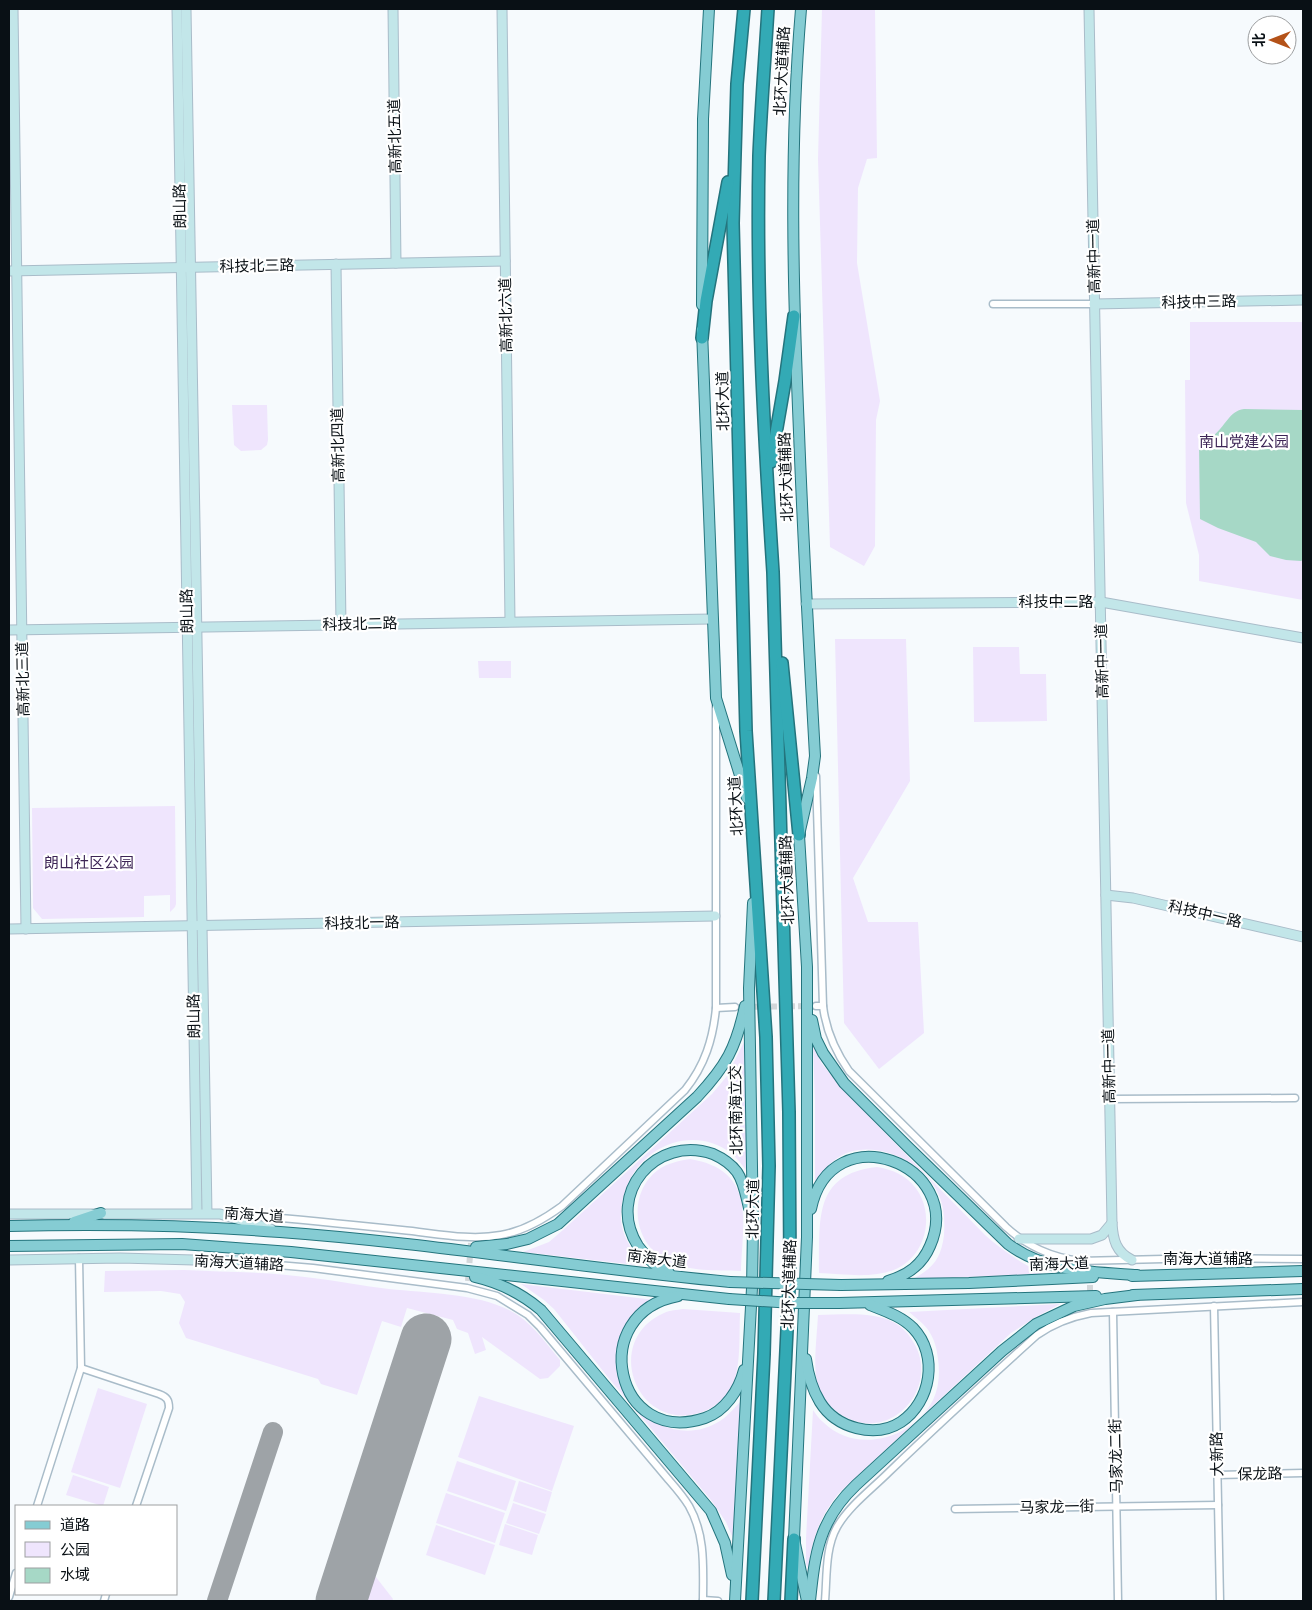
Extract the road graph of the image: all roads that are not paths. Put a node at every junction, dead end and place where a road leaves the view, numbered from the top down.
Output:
1 (13, 9) edge
2 (177, 9) edge
3 (186, 9) edge
4 (393, 9) edge
5 (502, 9) edge
6 (709, 9) edge
7 (744, 9) edge
8 (768, 9) edge
9 (801, 9) edge
10 (1089, 9) edge
11 (735, 141) junction
12 (505, 261) junction
13 (396, 263) junction
14 (336, 264) junction
15 (186, 267) junction
16 (13, 271) edge
17 (1303, 300) edge
18 (993, 304) dead end
19 (1094, 304) junction
20 (794, 316) junction
21 (702, 338) junction
22 (768, 494) junction
23 (773, 572) junction
24 (1101, 602) junction
25 (806, 604) junction
26 (712, 619) junction
27 (510, 621) junction
28 (340, 625) junction
29 (192, 627) junction
30 (9, 630) edge
31 (22, 630) junction
32 (1303, 638) edge
33 (716, 698) junction
34 (815, 756) junction
35 (752, 813) junction
36 (799, 835) junction
37 (755, 879) junction
38 (1106, 895) junction
39 (715, 916) junction
40 (197, 926) junction
41 (9, 929) edge
42 (26, 929) junction
43 (1303, 937) edge
44 (806, 967) junction
45 (749, 988) junction
46 (816, 1006) tunnel mouth
47 (823, 1006) junction
48 (716, 1008) junction
49 (735, 1008) tunnel mouth
50 (1295, 1098) dead end
51 (1110, 1099) junction
52 (101, 1213) junction
53 (202, 1213) junction
54 (9, 1214) edge
55 (220, 1214) junction
56 (1112, 1223) junction
57 (66, 1225) junction
58 (9, 1226) edge
59 (753, 1226) junction
60 (283, 1232) junction
61 (807, 1237) junction
62 (1019, 1239) junction
63 (9, 1246) edge
64 (422, 1246) junction
65 (291, 1252) junction
66 (79, 1258) junction
67 (1303, 1259) edge
68 (9, 1260) edge
69 (1132, 1260) junction
70 (231, 1262) junction
71 (430, 1267) junction
72 (1303, 1271) edge
73 (1137, 1276) junction
74 (680, 1277) junction
75 (874, 1284) junction
76 (1303, 1288) edge
77 (688, 1295) junction
78 (1138, 1295) junction
79 (1303, 1302) edge
80 (864, 1303) junction
81 (1214, 1306) junction
82 (1113, 1312) junction
83 (802, 1331) junction
84 (749, 1352) junction
85 (81, 1368) junction
86 (1303, 1473) edge
87 (1218, 1475) junction
88 (37, 1505) edge
89 (136, 1505) edge
90 (1218, 1505) junction
91 (1117, 1506) junction
92 (955, 1509) dead end
93 (794, 1539) junction
94 (15, 1576) edge
95 (9, 1596) edge
96 (735, 1596) edge
97 (703, 1601) edge
98 (718, 1601) edge
99 (752, 1601) edge
100 (774, 1601) edge
101 (791, 1601) edge
102 (808, 1601) edge
103 (825, 1601) edge
104 (1118, 1601) edge
105 (1220, 1601) edge

1 - 16 street, 高新北三道
2 - 15 street, 朗山路
3 - 15 street, 朗山路
4 - 13 street, 高新北五道
5 - 12 street, 高新北六道
6 - 21 main road
7 - 11 highway, 北环大道
8 - 22 highway
9 - 20 main road, 北环大道辅路
10 - 19 street, 高新中一道
11 - 21 highway
11 - 35 highway, 北环大道
12 - 13 street, 科技北三路
12 - 27 street, 高新北六道
13 - 14 street, 科技北三路
14 - 15 street, 科技北三路
14 - 28 street, 高新北四道
15 - 16 street, 科技北三路
15 - 29 street, 朗山路
16 - 31 street, 高新北三道
17 - 19 street, 科技中三路
18 - 19 street
19 - 24 street, 高新中一道
20 - 22 highway
20 - 25 main road, 北环大道辅路
21 - 26 main road
22 - 23 highway
23 - 36 highway
23 - 100 highway
24 - 25 street, 科技中二路
24 - 32 street, 科技中二路
24 - 38 street, 高新中一道
25 - 34 main road, 北环大道辅路
26 - 27 street, 科技北二路
26 - 33 main road
27 - 28 street, 科技北二路
28 - 29 street, 科技北二路
29 - 31 street, 科技北二路
29 - 40 street, 朗山路
30 - 31 street, 科技北二路
31 - 42 street, 高新北三道
33 - 35 main road
33 - 39 street
34 - 36 main road, 北环大道辅路
34 - 47 street, 南海大道辅路
35 - 37 highway, 北环大道
36 - 44 main road, 北环大道辅路
37 - 45 main road
37 - 99 highway, 北环大道
38 - 43 street, 科技中一路
38 - 51 street, 高新中一道
39 - 40 street, 科技北一路
39 - 48 street
40 - 42 street, 科技北一路
40 - 53 street, 朗山路
41 - 42 street, 科技北一路
44 - 61 main road, 北环大道辅路
44 - 73 main road
45 - 59 main road, 北环南海立交
45 - 64 main road
46 - 47 street
47 - 62 street, 南海大道辅路
48 - 49 street
48 - 55 street
50 - 51 street
51 - 56 street, 高新中一道
52 - 53 street
52 - 54 street
52 - 57 main road
53 - 55 street
55 - 60 street
56 - 62 street
56 - 69 street, 高新中一道
57 - 58 main road, 南海大道
57 - 60 main road, 南海大道
59 - 74 main road
59 - 84 main road, 北环南海立交
60 - 64 main road, 南海大道
61 - 75 main road
61 - 83 main road, 北环大道辅路
62 - 69 street, 南海大道辅路
63 - 65 main road
64 - 74 main road, 南海大道
65 - 70 street
65 - 71 main road
66 - 68 street, 南海大道辅路
66 - 70 street, 南海大道辅路
66 - 85 street
67 - 69 street, 南海大道辅路
70 - 97 street, 南海大道辅路
71 - 77 main road
71 - 96 main road
72 - 73 main road, 南海大道
73 - 75 main road, 南海大道
74 - 75 main road, 南海大道, bridge
76 - 78 main road
77 - 80 main road, bridge
77 - 84 main road
78 - 80 main road
78 - 102 main road
79 - 81 street
80 - 83 main road
81 - 82 street
81 - 87 street, 大新路
82 - 91 street, 马家龙二街
82 - 103 street
83 - 93 main road, 北环大道辅路
84 - 96 main road
85 - 88 street
85 - 89 street
86 - 87 street, 保龙路
87 - 90 street, 大新路
90 - 91 street, 马家龙一街
90 - 105 street, 大新路
91 - 92 street, 马家龙一街
91 - 104 street, 马家龙二街
93 - 101 highway
93 - 102 main road, 北环大道辅路
94 - 95 street
97 - 98 street

